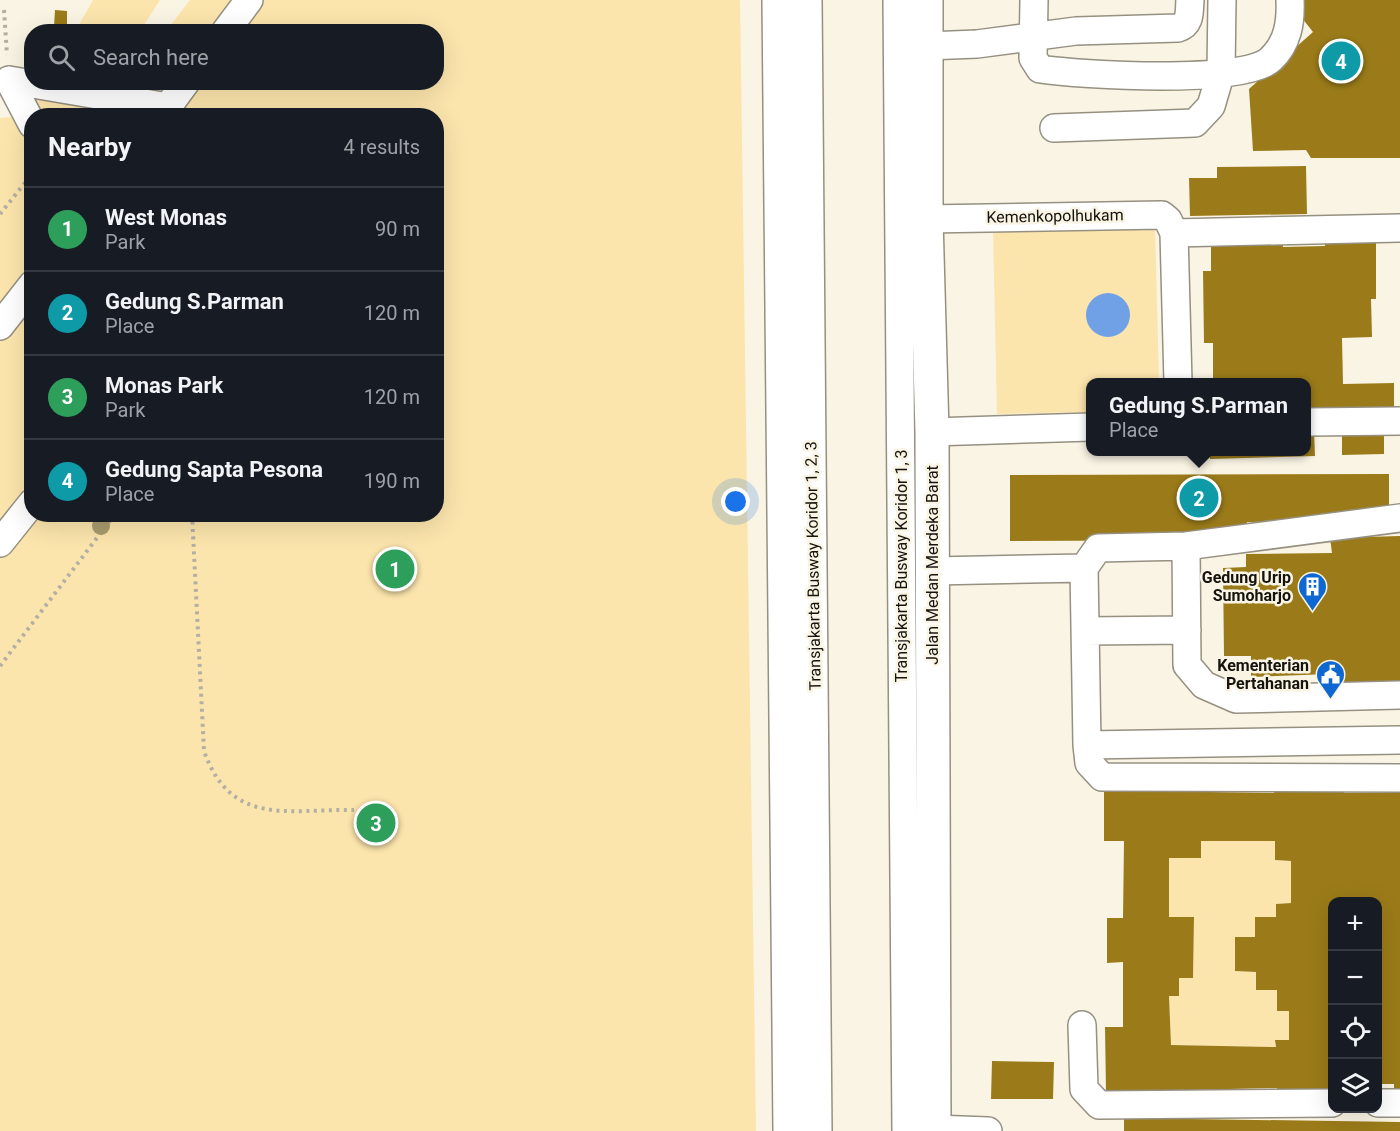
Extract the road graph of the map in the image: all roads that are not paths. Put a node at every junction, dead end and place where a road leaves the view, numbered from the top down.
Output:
1 (249, 0) edge
2 (779, 0) edge
3 (807, 0) edge
4 (897, 0) edge
5 (926, 0) edge
6 (1034, 0) edge
7 (1190, 0) edge
8 (1222, 0) edge
9 (1290, 0) edge
10 (231, 24) edge
11 (1035, 35) junction
12 (927, 46) junction
13 (1221, 72) junction
14 (24, 83) edge
15 (59, 90) edge
16 (180, 90) edge
17 (149, 108) edge
18 (166, 108) edge
19 (24, 109) edge
20 (1054, 128) dead end
21 (926, 219) junction
22 (1400, 228) edge
23 (1174, 233) junction
24 (24, 295) edge
25 (0, 326) edge
26 (1178, 378) edge
27 (1400, 421) edge
28 (1311, 422) edge
29 (1086, 427) edge
30 (932, 432) junction
31 (24, 513) edge
32 (1400, 518) edge
33 (0, 543) edge
34 (1186, 546) junction
35 (1084, 568) junction
36 (933, 572) junction
37 (1187, 630) junction
38 (1085, 631) junction
39 (1400, 695) edge
40 (1400, 740) edge
41 (1088, 745) junction
42 (1400, 778) edge
43 (1082, 1025) dead end
44 (1328, 1103) edge
45 (1382, 1103) edge
46 (1400, 1103) edge
47 (924, 1130) edge
48 (790, 1131) edge
49 (818, 1131) edge
50 (988, 1131) edge

1 - 10 street
2 - 48 main road
3 - 49 street, Transjakarta Busway Koridor 1, 2, 3
4 - 47 street, Transjakarta Busway Koridor 1, 3
5 - 12 main road, Jalan Medan Merdeka Barat
6 - 11 street
7 - 11 street
8 - 13 street
9 - 13 street
11 - 12 street
11 - 13 street
12 - 21 main road, Jalan Medan Merdeka Barat
13 - 20 street
14 - 19 street
15 - 17 street
16 - 18 street
21 - 23 street, Kemenkopolhukam
21 - 30 main road, Jalan Medan Merdeka Barat
22 - 23 street
23 - 26 street
24 - 25 street
27 - 28 street
29 - 30 street
30 - 36 main road, Jalan Medan Merdeka Barat
31 - 33 street
32 - 34 street
34 - 35 street
34 - 37 street
35 - 36 street
35 - 38 street
36 - 47 main road, Jalan Medan Merdeka Barat
37 - 38 street
37 - 39 street
38 - 41 street
40 - 41 street
41 - 42 street
43 - 44 street
45 - 46 street
47 - 50 street

